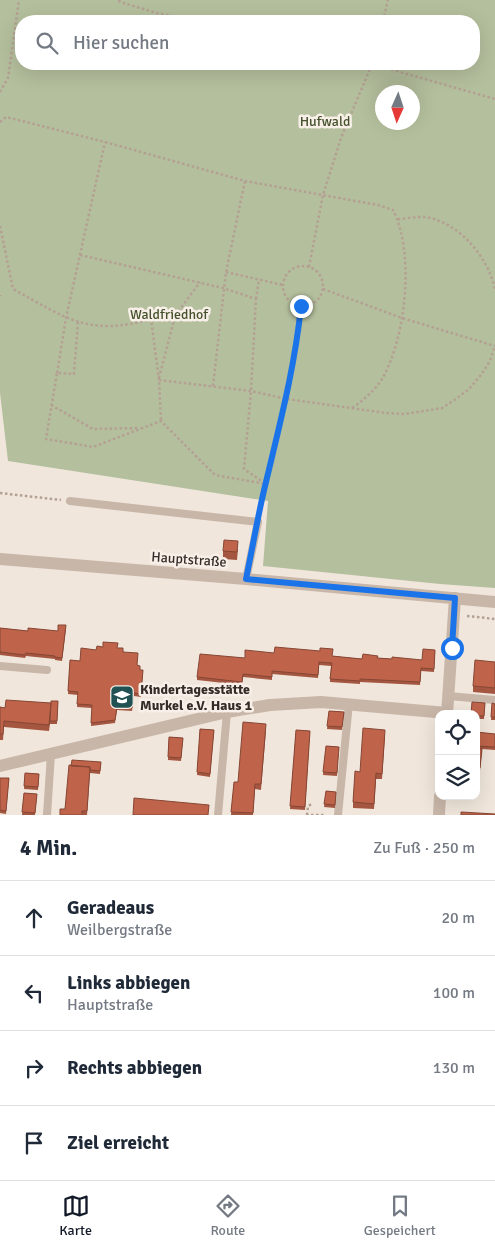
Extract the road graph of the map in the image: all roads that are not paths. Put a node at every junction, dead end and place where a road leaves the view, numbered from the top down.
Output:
1 (70, 502) road end
2 (0, 559) edge
3 (246, 579) junction
4 (455, 598) junction
5 (495, 602) edge
6 (0, 666) edge
7 (47, 670) dead end
8 (448, 696) junction
9 (495, 700) edge
10 (349, 703) junction
11 (447, 710) edge
12 (227, 712) junction
13 (435, 712) edge
14 (51, 754) junction
15 (0, 766) edge
16 (440, 800) edge
17 (47, 815) edge
18 (218, 815) edge
19 (338, 815) edge
20 (439, 815) edge

1 - 3 lane
2 - 3 street, Hauptstraße
3 - 4 street, Hauptstraße
4 - 5 street, Hauptstraße
4 - 8 street
6 - 7 lane
8 - 9 lane
8 - 11 street
10 - 12 street
10 - 13 street
10 - 19 lane
12 - 14 street
12 - 18 lane
14 - 15 street
14 - 17 lane
16 - 20 street

